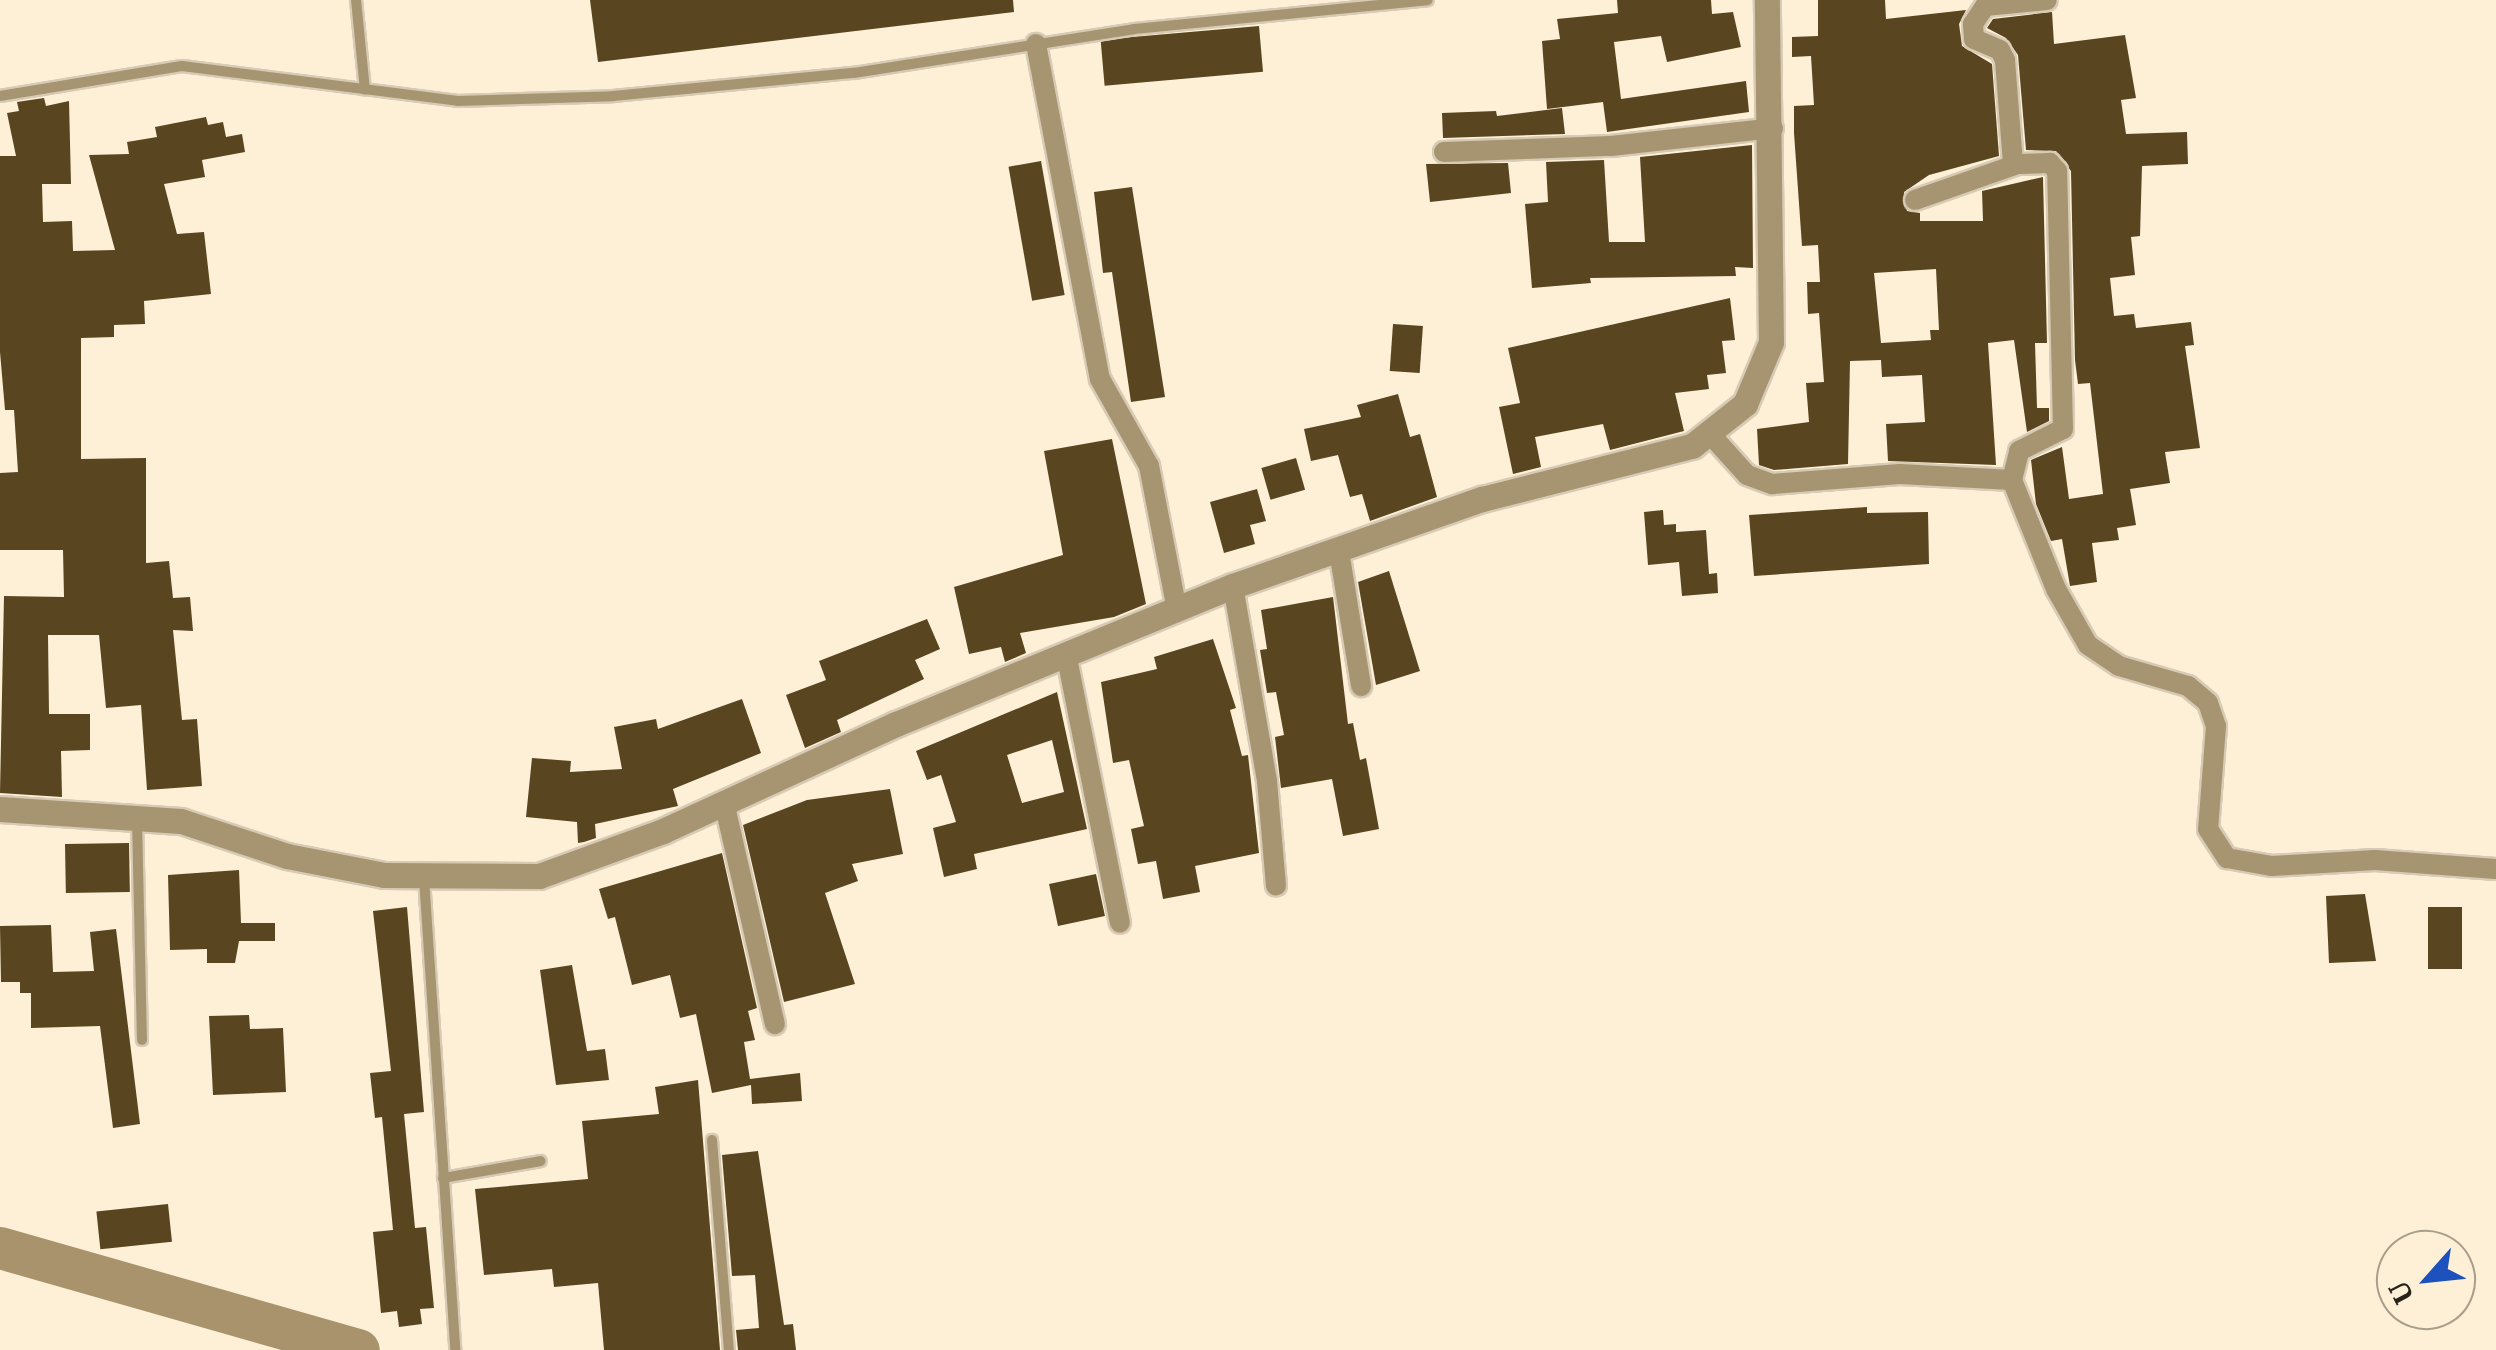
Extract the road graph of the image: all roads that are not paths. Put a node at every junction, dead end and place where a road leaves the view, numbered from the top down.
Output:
1 (356, 0) edge
2 (1428, 0) edge
3 (1767, 0) edge
4 (2047, 0) edge
5 (1036, 44) junction
6 (365, 90) junction
7 (0, 96) edge
8 (1773, 128) junction
9 (1444, 152) dead end
10 (2016, 165) junction
11 (1915, 200) dead end
12 (1711, 435) junction
13 (2012, 480) junction
14 (1339, 552) junction
15 (1233, 586) junction
16 (1177, 610) junction
17 (1066, 653) junction
18 (1362, 686) dead end
19 (724, 802) junction
20 (0, 810) edge
21 (136, 815) junction
22 (2496, 870) edge
23 (424, 877) junction
24 (1276, 886) dead end
25 (1120, 922) dead end
26 (776, 1024) dead end
27 (142, 1040) dead end
28 (712, 1140) dead end
29 (540, 1161) dead end
30 (443, 1178) junction
31 (456, 1350) edge
32 (729, 1350) edge

1 - 6 lane
2 - 5 lane
3 - 8 street
4 - 10 street
5 - 6 lane
5 - 16 street
6 - 7 lane
8 - 9 street
8 - 12 street
10 - 11 street
10 - 13 street
12 - 13 street
12 - 14 street
13 - 22 street
14 - 15 street
14 - 18 street
15 - 16 street
15 - 24 street
16 - 17 street
17 - 19 street
17 - 25 street
19 - 23 street
19 - 26 street
20 - 21 street
21 - 23 street
21 - 27 lane
23 - 30 lane
28 - 32 lane
29 - 30 lane
30 - 31 lane

